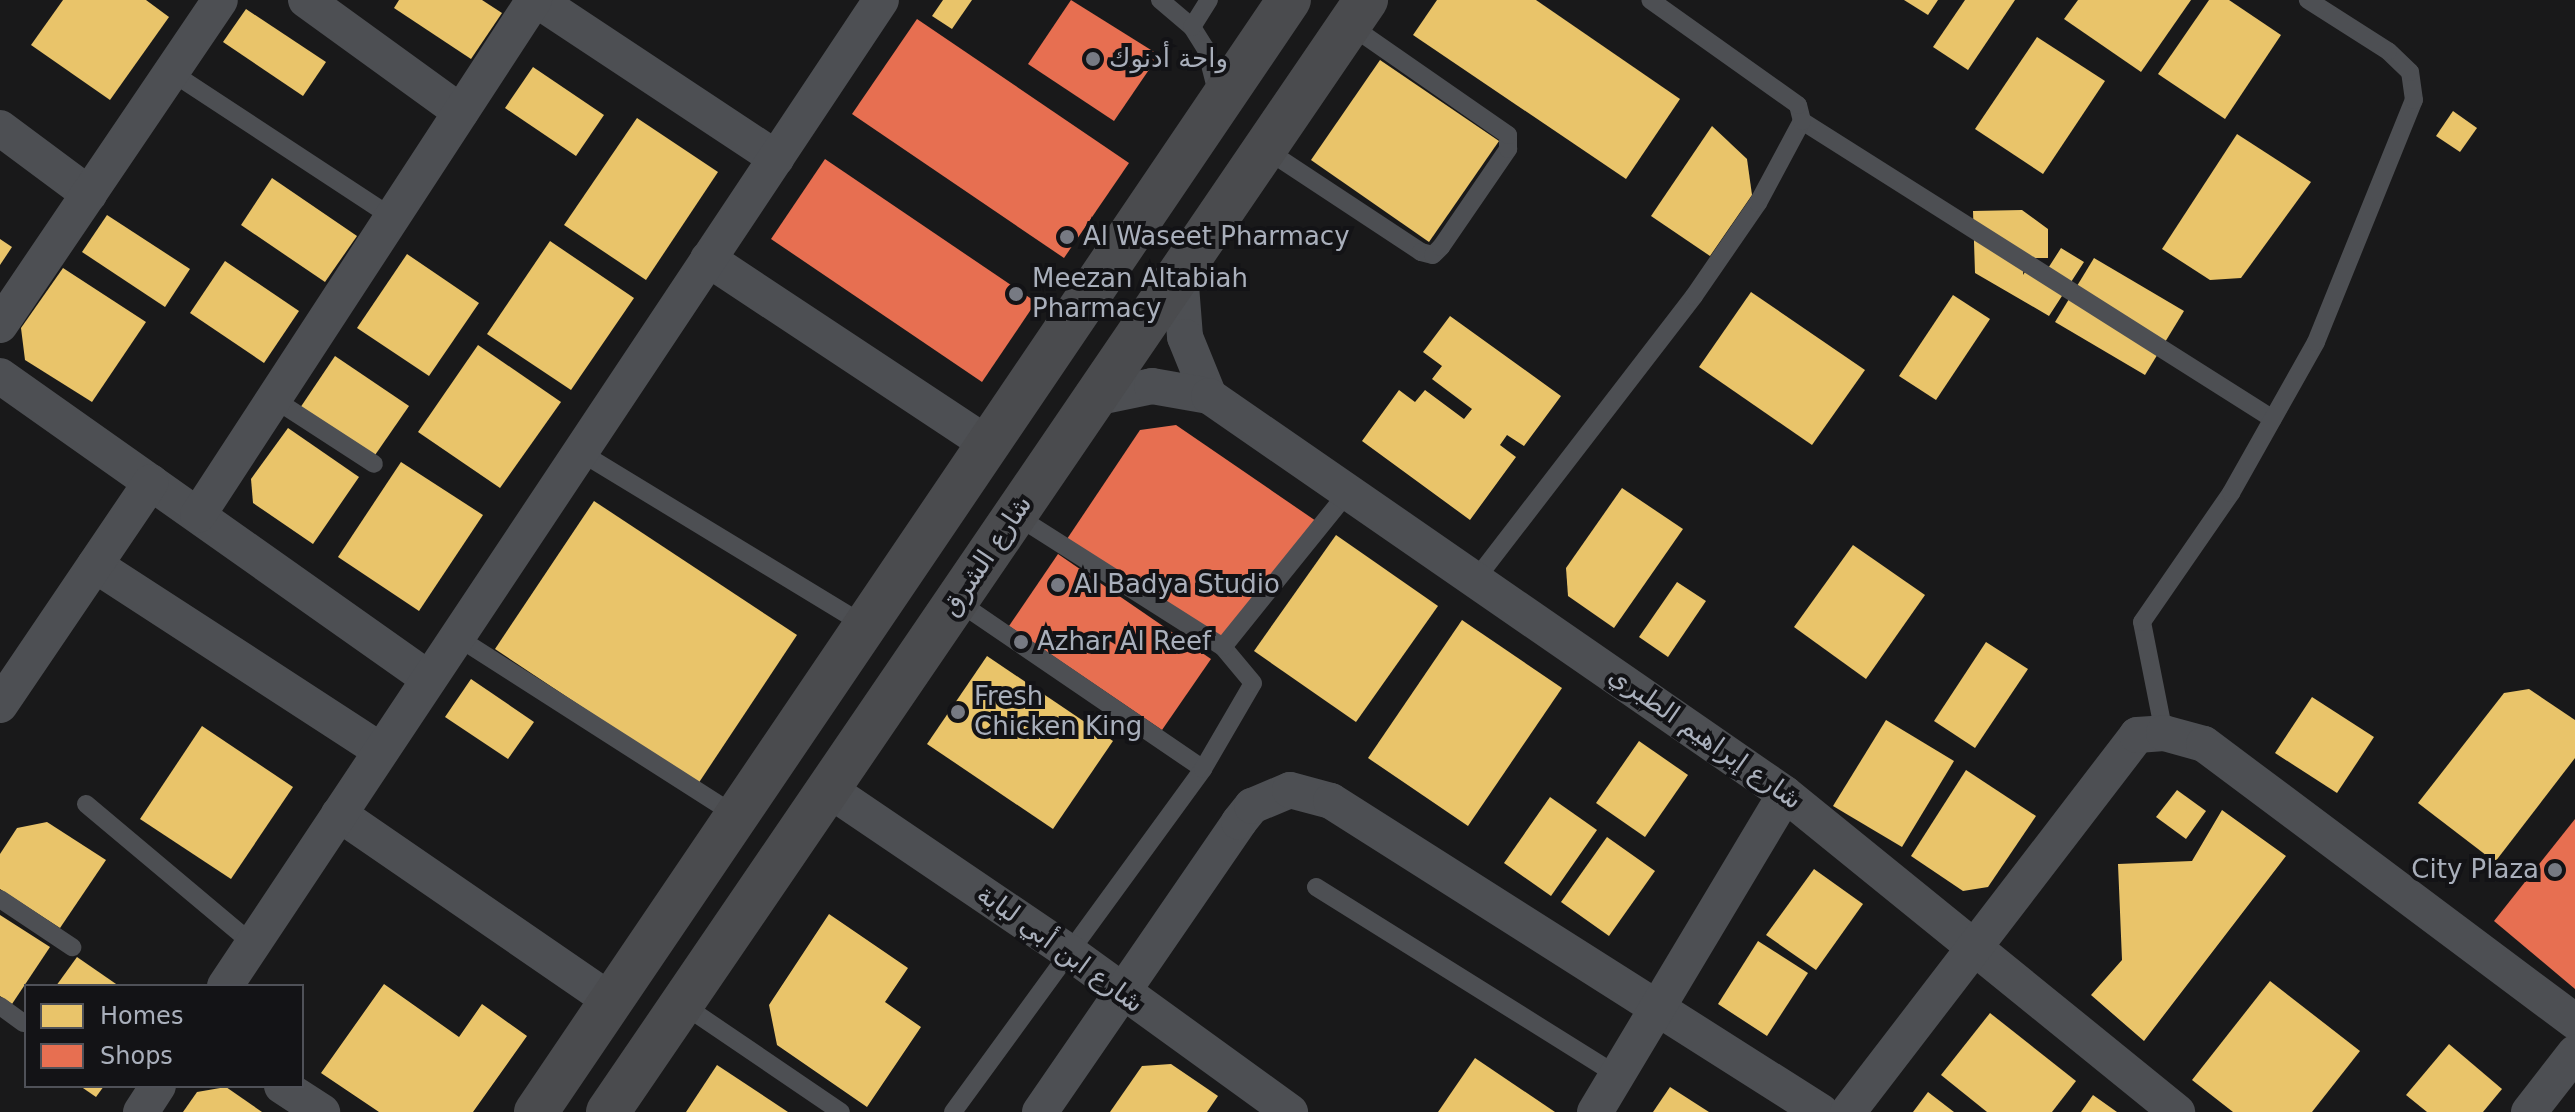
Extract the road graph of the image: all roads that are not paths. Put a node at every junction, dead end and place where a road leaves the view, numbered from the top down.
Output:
1 (220, 0) edge
2 (306, 0) edge
3 (536, 0) edge
4 (881, 0) edge
5 (1160, 0) edge
6 (1209, 0) edge
7 (1289, 0) edge
8 (1650, 0) edge
9 (2308, 0) edge
10 (1358, 13) edge
11 (1192, 27) junction
12 (171, 72) junction
13 (1218, 101) junction
14 (461, 112) junction
15 (1802, 121) junction
16 (0, 128) edge
17 (1265, 149) junction
18 (776, 158) junction
19 (89, 194) junction
20 (393, 218) junction
21 (708, 259) junction
22 (1180, 273) junction
23 (0, 325) edge
24 (0, 376) edge
25 (1209, 396) junction
26 (1095, 398) junction
27 (274, 399) junction
28 (2273, 419) junction
29 (985, 442) junction
30 (580, 452) junction
31 (374, 464) dead end
32 (151, 482) junction
33 (1348, 492) junction
34 (198, 515) junction
35 (1015, 515) junction
36 (95, 565) junction
37 (1476, 579) junction
38 (957, 601) junction
39 (866, 626) junction
40 (457, 637) junction
41 (1223, 647) junction
42 (429, 679) junction
43 (0, 705) edge
44 (2164, 733) junction
45 (381, 751) junction
46 (1203, 769) junction
47 (828, 789) junction
48 (1785, 794) junction
49 (86, 804) dead end
50 (339, 814) junction
51 (734, 814) junction
52 (1316, 887) dead end
53 (0, 899) edge
54 (253, 944) junction
55 (1976, 946) junction
56 (72, 947) dead end
57 (1069, 952) junction
58 (226, 984) edge
59 (1121, 994) junction
60 (611, 1001) junction
61 (682, 1004) junction
62 (0, 1006) edge
63 (1657, 1008) junction
64 (2575, 1022) edge
65 (23, 1023) dead end
66 (2575, 1053) edge
67 (1617, 1075) junction
68 (157, 1088) edge
69 (285, 1088) edge
70 (141, 1112) edge
71 (322, 1112) edge
72 (536, 1112) edge
73 (608, 1112) edge
74 (841, 1112) edge
75 (953, 1112) edge
76 (1040, 1112) edge
77 (1290, 1112) edge
78 (1595, 1112) edge
79 (1821, 1112) edge
80 (1848, 1112) edge
81 (2177, 1112) edge
82 (2529, 1112) edge

1 - 12 street
2 - 14 street
3 - 14 street
3 - 18 street
4 - 18 street
5 - 11 lane
6 - 11 lane
7 - 13 main road
8 - 15 lane
9 - 28 lane
10 - 17 main road, شارع الشرق
10 - 17 lane
11 - 13 lane
12 - 19 street
12 - 20 lane
13 - 29 main road
14 - 20 street
15 - 28 lane
15 - 37 lane
16 - 19 street
17 - 22 main road, شارع الشرق
18 - 21 street
19 - 23 street
20 - 27 street
21 - 29 street
21 - 30 street
22 - 25 street
22 - 26 main road, شارع الشرق
24 - 32 street
25 - 26 street, شارع إبراهيم الطبري
25 - 33 street, شارع إبراهيم الطبري
26 - 35 main road, شارع الشرق
27 - 31 lane
27 - 34 street
28 - 44 lane
29 - 39 main road
30 - 39 lane
30 - 40 street
32 - 34 street
32 - 36 street
33 - 37 street, شارع إبراهيم الطبري
33 - 41 lane
34 - 42 street
35 - 38 main road, شارع الشرق
35 - 41 lane
36 - 43 street
36 - 45 street
37 - 48 street, شارع إبراهيم الطبري
38 - 46 lane
38 - 47 main road, شارع الشرق
39 - 51 main road
40 - 42 street
40 - 51 lane
41 - 46 lane
42 - 45 street
44 - 55 street
44 - 64 street
45 - 50 street
46 - 57 lane
47 - 57 street, شارع ابن أبي لبابة
47 - 61 main road, شارع الشرق
48 - 55 street, شارع إبراهيم الطبري
48 - 63 street
49 - 54 lane
50 - 54 street
50 - 60 street
51 - 60 main road
52 - 67 lane
53 - 56 lane
54 - 58 street
55 - 80 street
55 - 81 street, شارع إبراهيم الطبري
57 - 59 street, شارع ابن أبي لبابة
57 - 75 lane
59 - 63 street
59 - 76 street
59 - 77 street, شارع ابن أبي لبابة
60 - 72 main road
61 - 73 main road, شارع الشرق
61 - 74 lane
62 - 65 lane
63 - 67 street
63 - 79 street
66 - 82 street
67 - 78 street
68 - 70 street
69 - 71 street

